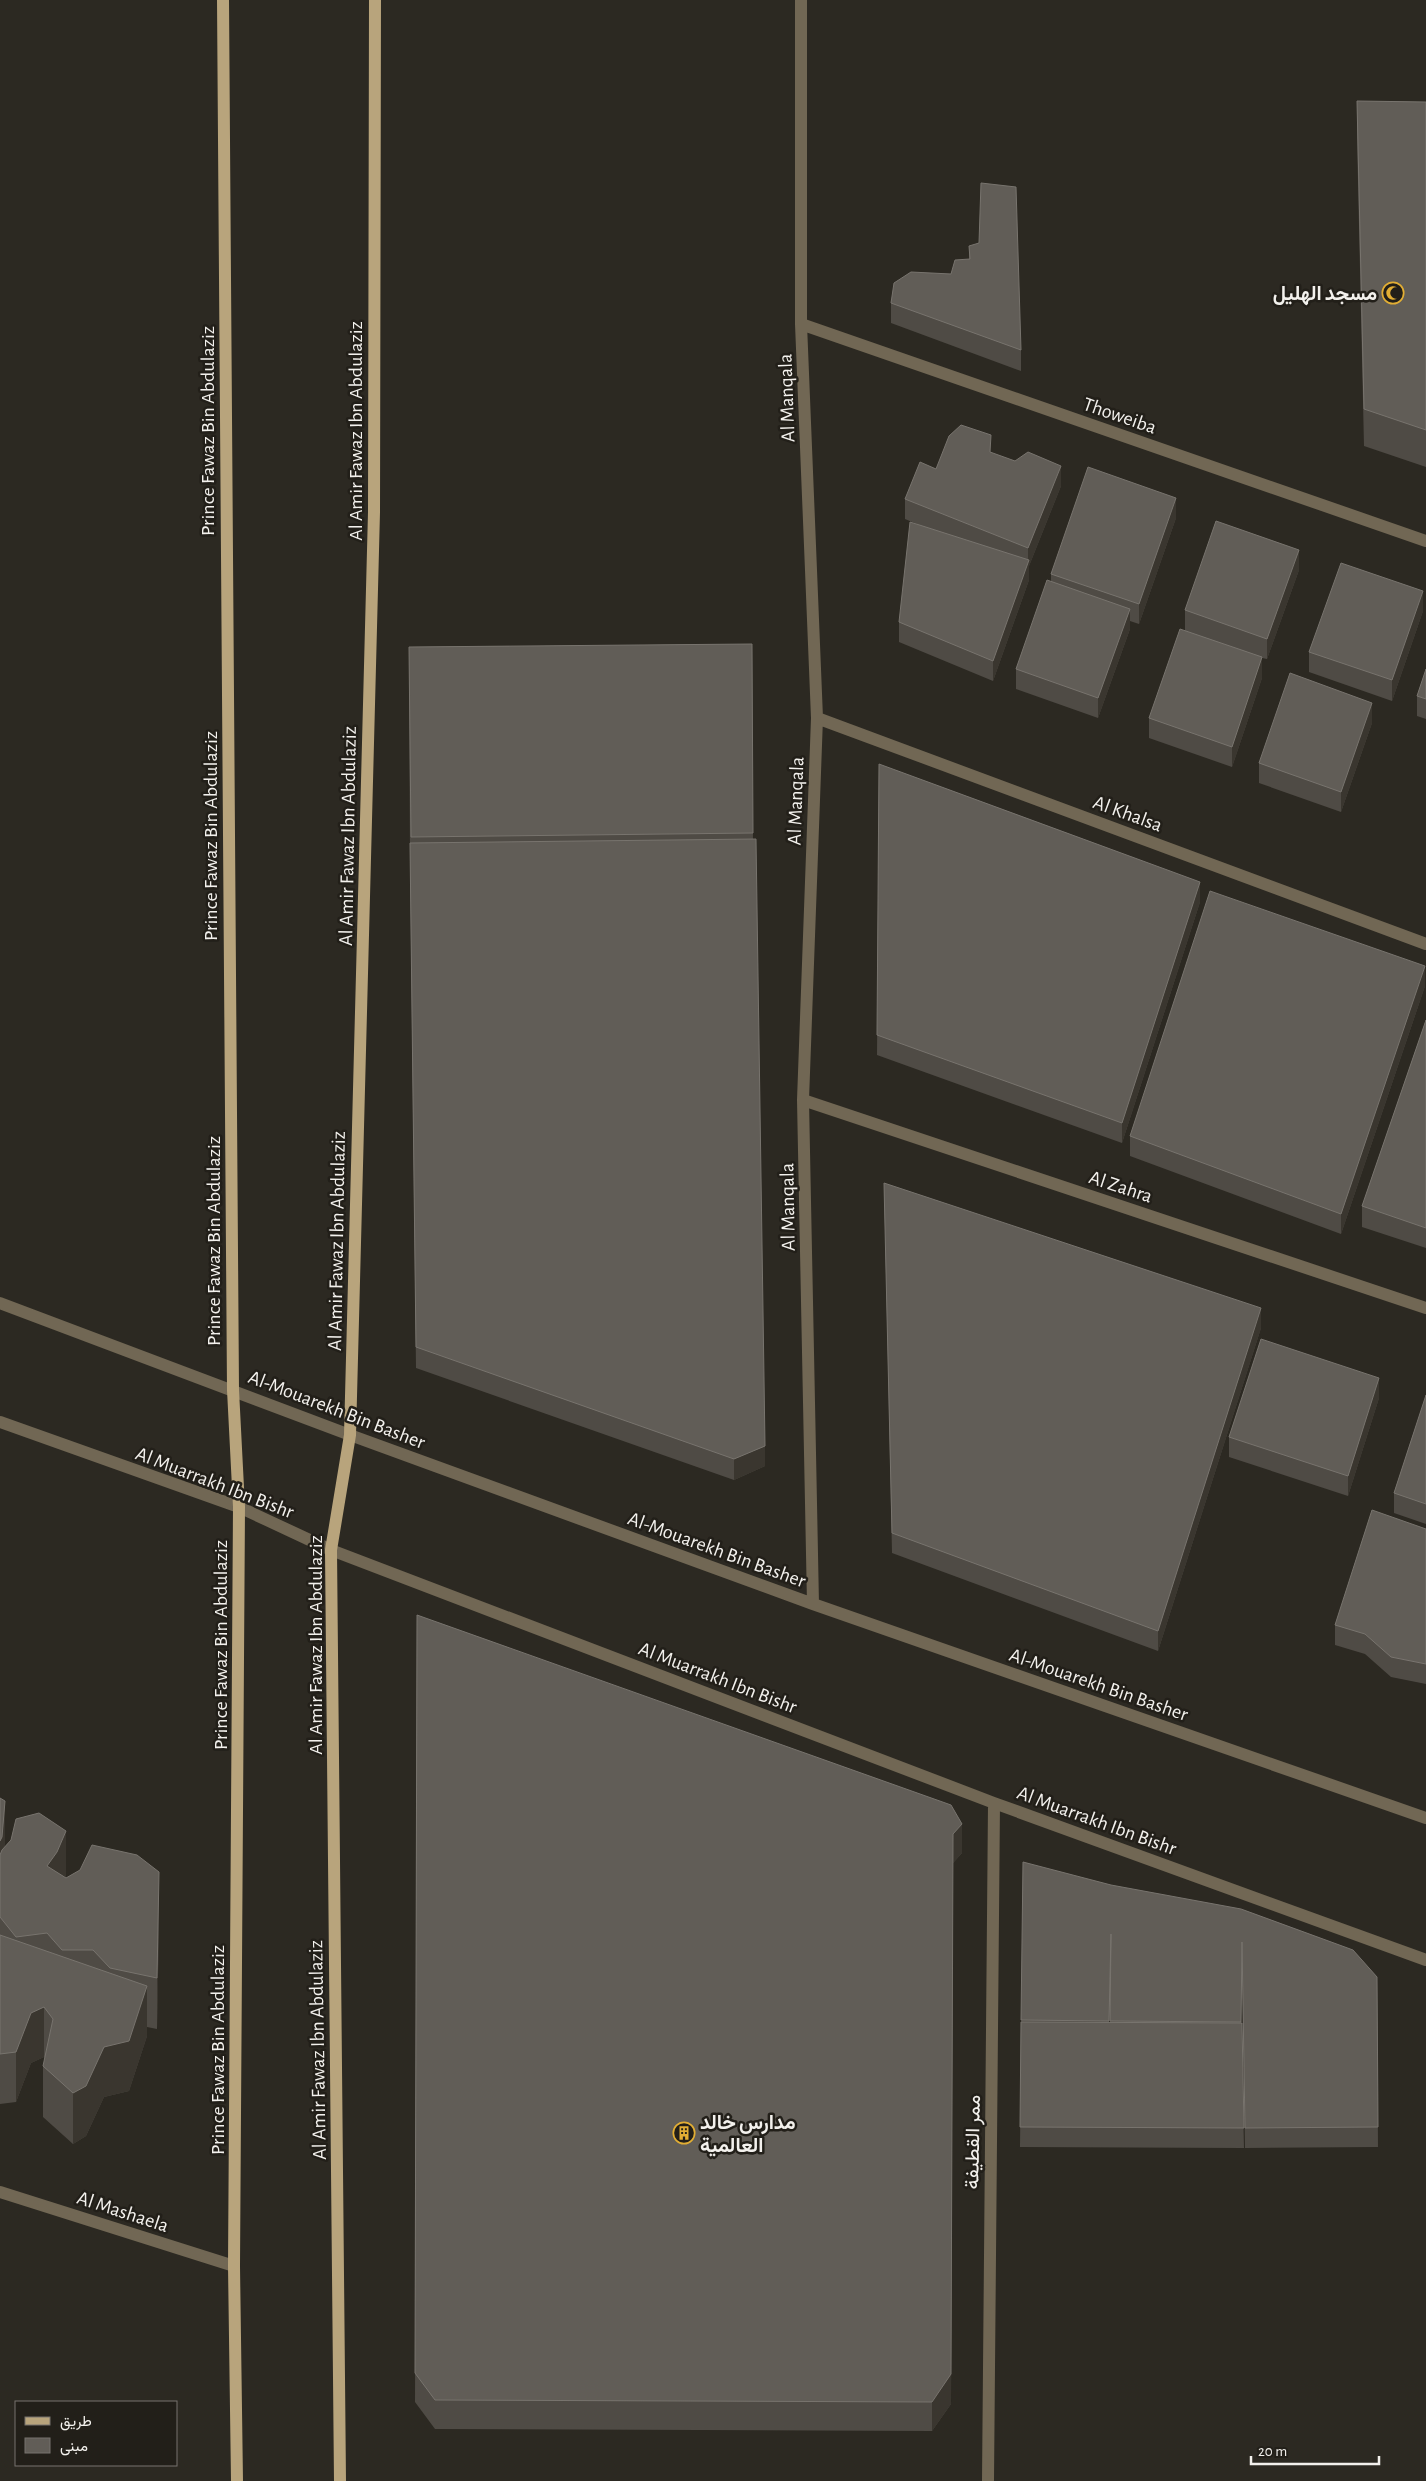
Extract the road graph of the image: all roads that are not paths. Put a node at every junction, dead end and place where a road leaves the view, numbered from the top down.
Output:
1 (223, 0) edge
2 (374, 0) edge
3 (800, 0) edge
4 (801, 324) junction
5 (1426, 540) edge
6 (817, 718) junction
7 (1426, 944) edge
8 (803, 1100) junction
9 (0, 1303) edge
10 (1426, 1308) edge
11 (233, 1390) junction
12 (0, 1422) edge
13 (350, 1435) junction
14 (239, 1507) junction
15 (331, 1550) junction
16 (812, 1604) junction
17 (994, 1803) junction
18 (1426, 1818) edge
19 (1426, 1960) edge
20 (0, 2192) edge
21 (234, 2266) junction
22 (237, 2481) edge
23 (340, 2481) edge
24 (988, 2481) edge

1 - 11 main road, Prince Fawaz Bin Abdulaziz
2 - 13 main road, Al Amir Fawaz Ibn Abdulaziz
3 - 4 street, Al Manqala
4 - 5 street, Thoweiba
4 - 6 street, Al Manqala
6 - 7 street, Al Khalsa
6 - 8 street, Al Manqala
8 - 10 street, Al Zahra
8 - 16 street, Al Manqala
9 - 11 street, Al-Mouarekh Bin Basher
11 - 13 street, Al-Mouarekh Bin Basher
11 - 14 main road, Prince Fawaz Bin Abdulaziz
12 - 14 street, Al Muarrakh Ibn Bishr
13 - 15 main road, Al Amir Fawaz Ibn Abdulaziz
13 - 16 street, Al-Mouarekh Bin Basher
14 - 15 street, Al Muarrakh Ibn Bishr
14 - 21 main road, Prince Fawaz Bin Abdulaziz
15 - 17 street, Al Muarrakh Ibn Bishr
15 - 23 main road, Al Amir Fawaz Ibn Abdulaziz
16 - 18 street, Al-Mouarekh Bin Basher
17 - 19 street, Al Muarrakh Ibn Bishr
17 - 24 street, ممر القطيفة
20 - 21 street, Al Mashaela
21 - 22 main road, Prince Fawaz Bin Abdulaziz

